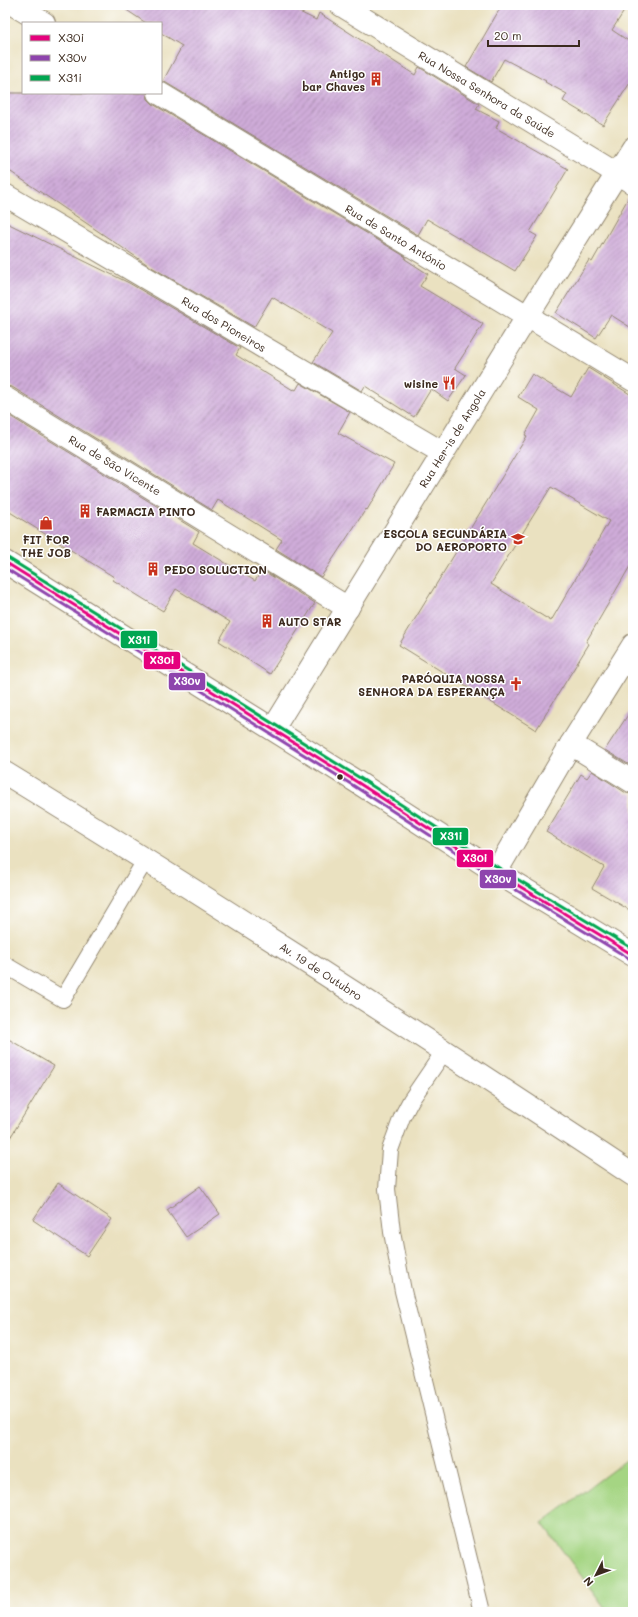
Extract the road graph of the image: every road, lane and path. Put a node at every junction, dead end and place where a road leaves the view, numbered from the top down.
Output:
1 (14, 5) edge
2 (341, 5) edge
3 (42, 22) edge
4 (161, 94) edge
5 (633, 148) edge
6 (625, 178) edge
7 (5, 196) edge
8 (527, 317) junction
9 (633, 380) edge
10 (5, 398) edge
11 (442, 453) junction
12 (5, 562) edge
13 (348, 608) junction
14 (633, 645) edge
15 (272, 729) junction
16 (570, 744) junction
17 (5, 773) edge
18 (633, 782) edge
19 (146, 859) junction
20 (496, 872) junction
21 (633, 955) edge
22 (5, 964) edge
23 (445, 1050) junction
24 (633, 1175) edge
25 (482, 1612) edge

1 - 3 street
2 - 6 street, Rua Nossa Senhora da Saúde
4 - 8 street, Rua de Santo António
5 - 6 street, Rua Her-is de Angola
6 - 8 street, Rua Her-is de Angola
7 - 11 street, Rua dos Pioneiros
8 - 9 street, Rua de Santo António
8 - 11 street, Rua Her-is de Angola
10 - 13 street, Rua de São Vicente
11 - 13 street, Rua Her-is de Angola
12 - 15 street
13 - 15 street, Rua Her-is de Angola
14 - 16 street
15 - 20 street
16 - 18 street
16 - 20 street
17 - 19 street, Av. 19 de Outubro
19 - 22 lane
19 - 23 street, Av. 19 de Outubro
20 - 21 street
23 - 24 street, Av. 19 de Outubro
23 - 25 lane

